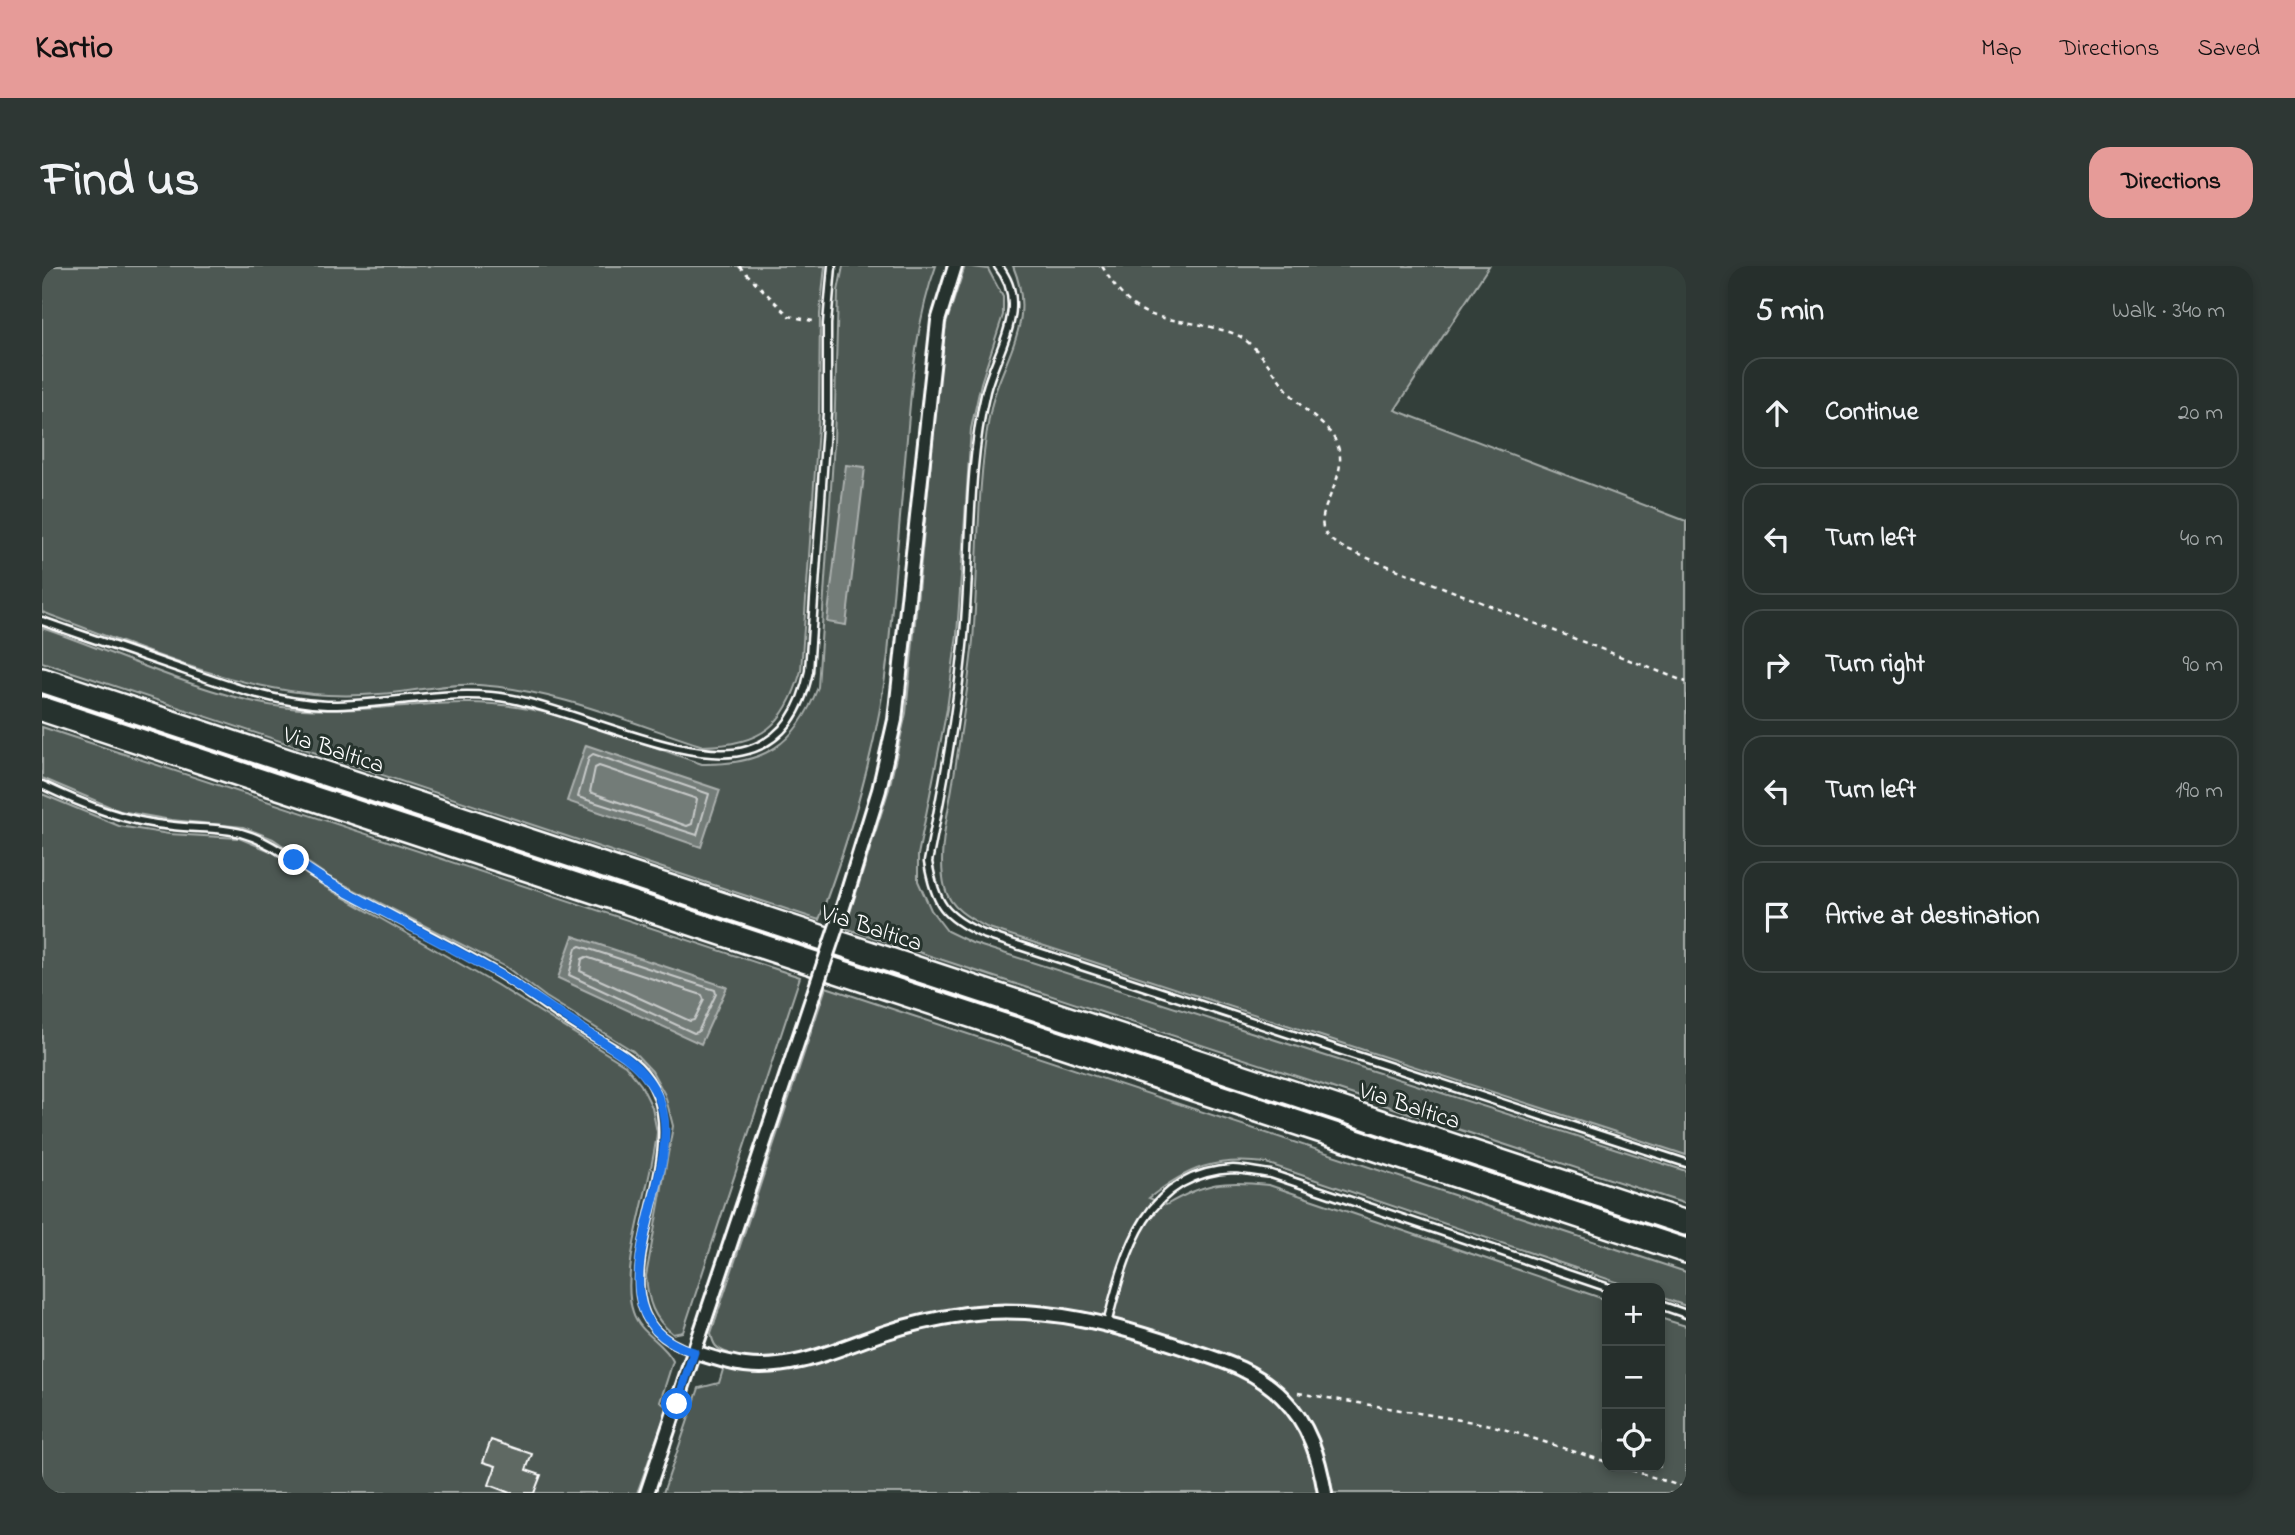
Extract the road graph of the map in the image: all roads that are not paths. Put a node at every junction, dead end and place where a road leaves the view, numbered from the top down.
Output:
1 (832, 266) edge
2 (955, 266) edge
3 (998, 266) edge
4 (42, 621) edge
5 (42, 680) edge
6 (42, 709) edge
7 (42, 785) edge
8 (1686, 1163) edge
9 (1686, 1223) edge
10 (1686, 1251) edge
11 (1602, 1286) edge
12 (1665, 1308) edge
13 (1686, 1314) edge
14 (1107, 1324) junction
15 (694, 1352) junction
16 (647, 1493) edge
17 (1325, 1493) edge

1 - 4 lane
2 - 15 street, bridge
3 - 8 lane
5 - 9 highway, Via Baltica
6 - 10 highway
7 - 15 lane
11 - 14 lane
12 - 13 lane
14 - 15 street
14 - 17 street
15 - 16 street

